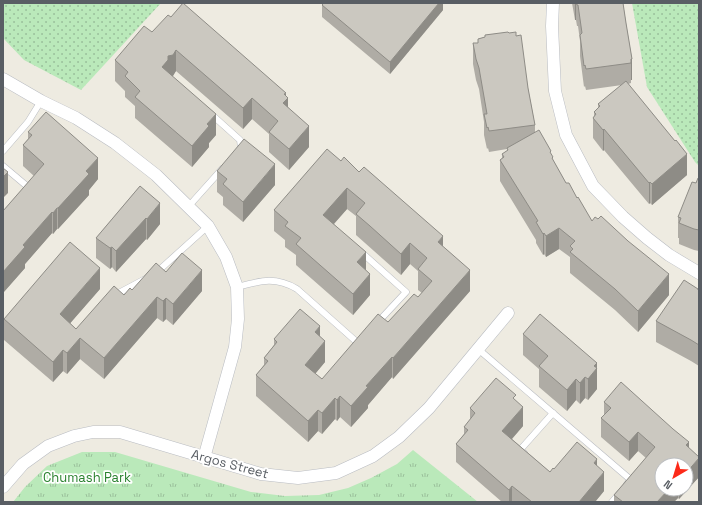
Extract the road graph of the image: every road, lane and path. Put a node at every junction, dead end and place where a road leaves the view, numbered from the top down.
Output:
1 (553, 3) edge
2 (3, 79) edge
3 (40, 101) junction
4 (206, 110) edge
5 (3, 151) edge
6 (236, 154) edge
7 (3, 166) edge
8 (225, 166) edge
9 (23, 192) edge
10 (188, 207) junction
11 (208, 226) junction
12 (353, 245) edge
13 (699, 273) edge
14 (237, 287) junction
15 (110, 298) edge
16 (508, 313) dead end
17 (373, 328) edge
18 (354, 349) edge
19 (478, 349) junction
20 (553, 413) junction
21 (204, 458) junction
22 (530, 458) edge
23 (3, 487) edge
24 (612, 502) edge

1 - 13 street
2 - 3 street
3 - 5 lane
3 - 10 street
4 - 6 lane
7 - 9 lane
8 - 10 lane
10 - 11 street
11 - 14 street
11 - 15 lane
12 - 17 lane
14 - 18 lane
14 - 21 street
16 - 19 street, Argos Street
19 - 20 lane
19 - 21 street, Argos Street
20 - 22 lane
20 - 24 lane
21 - 23 street, Argos Street

